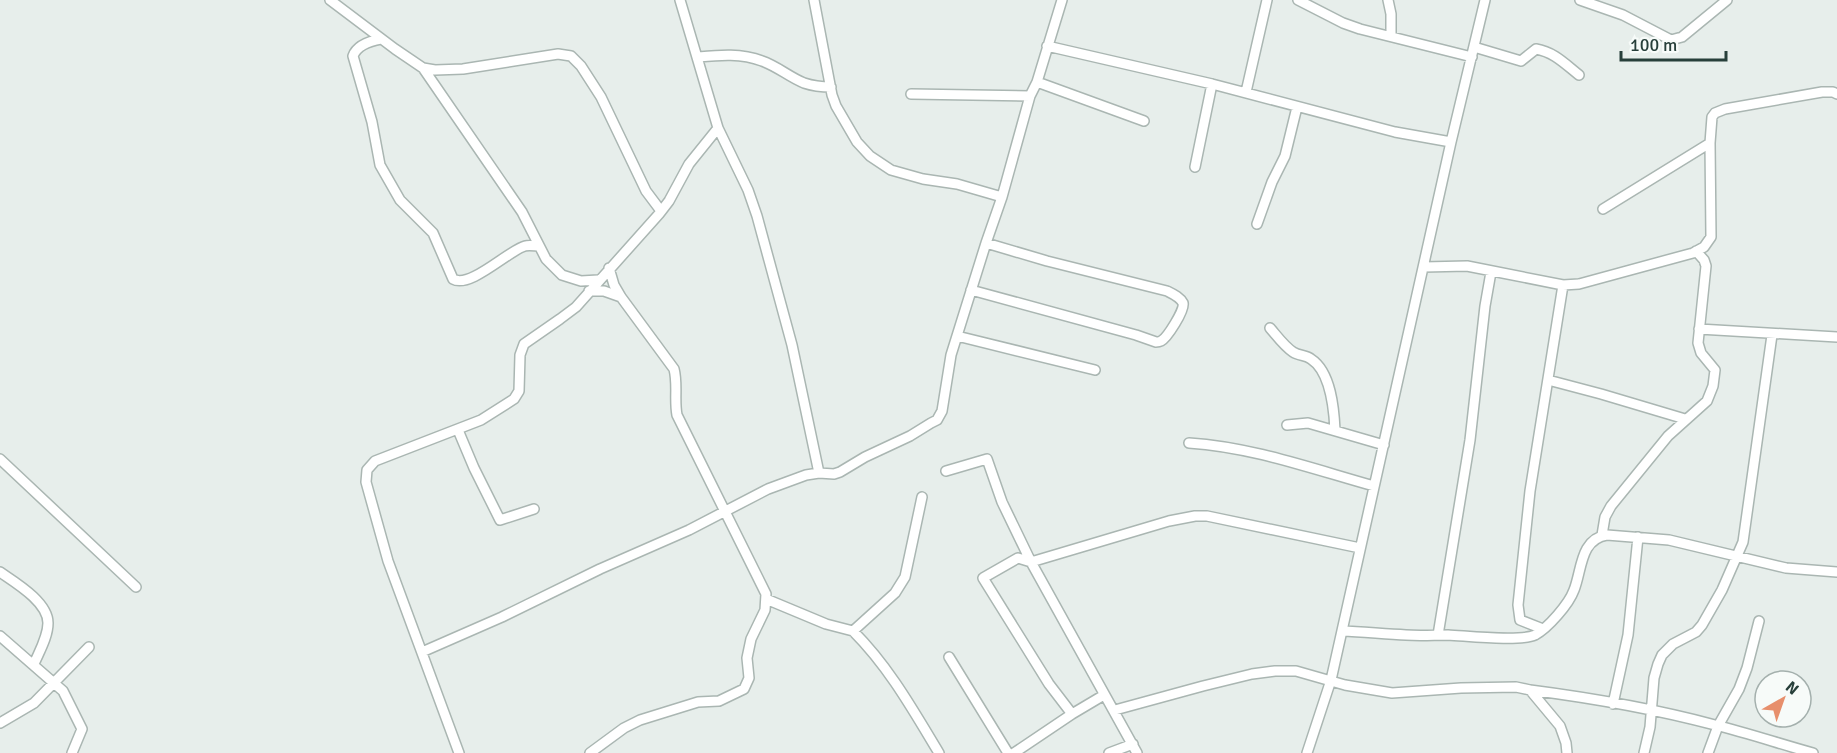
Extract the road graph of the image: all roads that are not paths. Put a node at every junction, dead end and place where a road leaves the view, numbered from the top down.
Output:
1 (330, 0) edge
2 (680, 0) edge
3 (814, 0) edge
4 (1062, 0) edge
5 (1267, 0) edge
6 (1298, 0) edge
7 (1388, 0) edge
8 (1485, 0) edge
9 (1580, 0) edge
10 (1727, 0) edge
11 (1391, 35) junction
12 (381, 39) junction
13 (1047, 46) junction
14 (1473, 52) junction
15 (698, 57) junction
16 (423, 68) junction
17 (1579, 75) dead end
18 (1037, 82) junction
19 (1212, 84) junction
20 (831, 87) junction
21 (1246, 92) junction
22 (911, 94) dead end
23 (1837, 94) edge
24 (1030, 96) junction
25 (1297, 107) junction
26 (1144, 121) dead end
27 (718, 128) junction
28 (1451, 142) junction
29 (1710, 143) junction
30 (1195, 167) dead end
31 (1002, 197) junction
32 (1604, 209) dead end
33 (661, 211) junction
34 (1257, 224) dead end
35 (986, 243) junction
36 (539, 246) junction
37 (1696, 251) junction
38 (1424, 267) junction
39 (609, 268) junction
40 (1491, 272) junction
41 (598, 280) junction
42 (1563, 285) junction
43 (971, 290) junction
44 (589, 291) junction
45 (621, 297) junction
46 (1270, 328) dead end
47 (1699, 329) junction
48 (1772, 334) junction
49 (957, 336) junction
50 (1837, 338) edge
51 (1095, 370) dead end
52 (1548, 380) junction
53 (1685, 419) junction
54 (1287, 425) dead end
55 (458, 429) junction
56 (1335, 430) junction
57 (1189, 443) dead end
58 (1383, 445) junction
59 (0, 459) edge
60 (946, 471) dead end
61 (819, 473) junction
62 (1374, 486) junction
63 (922, 497) dead end
64 (534, 509) dead end
65 (725, 512) junction
66 (1602, 535) junction
67 (1638, 537) junction
68 (1360, 548) junction
69 (1737, 555) junction
70 (1032, 562) junction
71 (0, 572) edge
72 (1837, 572) edge
73 (136, 587) dead end
74 (766, 599) junction
75 (1758, 621) dead end
76 (1543, 629) junction
77 (853, 631) junction
78 (1342, 631) junction
79 (1438, 635) junction
80 (0, 636) edge
81 (89, 647) dead end
82 (422, 652) junction
83 (949, 657) dead end
84 (34, 664) junction
85 (1331, 680) junction
86 (55, 682) junction
87 (1530, 690) junction
88 (1104, 695) junction
89 (1613, 704) junction
90 (1114, 710) junction
91 (1652, 710) junction
92 (1072, 714) junction
93 (0, 723) edge
94 (1718, 726) junction
95 (1135, 749) edge
96 (72, 753) edge
97 (459, 753) edge
98 (590, 753) edge
99 (938, 753) edge
100 (1008, 753) edge
101 (1014, 753) edge
102 (1109, 753) edge
103 (1307, 753) edge
104 (1567, 753) edge
105 (1644, 753) edge
106 (1708, 753) edge
107 (1813, 753) edge

1 - 12 street
2 - 15 street
3 - 20 street
4 - 13 street
5 - 21 street
6 - 11 street
7 - 11 street
8 - 14 street
9 - 10 street
11 - 14 street
12 - 16 street
12 - 36 street
13 - 18 street
13 - 19 street
14 - 17 street
14 - 28 street
15 - 20 street
15 - 27 street
16 - 33 street
16 - 36 street
18 - 24 street
18 - 26 street
19 - 21 street
19 - 30 street
20 - 31 street
21 - 25 street
22 - 24 street
23 - 29 street
24 - 31 street
25 - 28 street
25 - 34 street
27 - 33 street
27 - 61 street
28 - 38 street
29 - 32 street
29 - 37 street
31 - 35 street
33 - 39 street
35 - 43 street
35 - 43 street
36 - 41 street
37 - 42 street
37 - 47 street
38 - 40 street
38 - 58 street
39 - 41 street
39 - 45 street
40 - 42 street
40 - 79 street
41 - 44 street
42 - 52 street
43 - 49 street
44 - 45 street
44 - 55 street
45 - 65 street
46 - 56 street
47 - 48 street
47 - 53 street
48 - 50 street
48 - 69 street
49 - 51 street
49 - 61 street
52 - 53 street
52 - 76 street
53 - 66 street
54 - 56 street
55 - 64 street
55 - 82 street
56 - 58 street
57 - 62 street
58 - 62 street
59 - 73 street
60 - 70 street
61 - 65 street
62 - 68 street
63 - 77 street
65 - 74 street
65 - 82 street
66 - 67 street
66 - 76 street
67 - 69 street
67 - 89 street
68 - 70 street
68 - 78 street
69 - 72 street
69 - 91 street
70 - 88 street
70 - 92 street
71 - 84 street
74 - 77 street
74 - 98 street
75 - 94 street
76 - 79 street
77 - 99 street
78 - 79 street
78 - 85 street
80 - 84 street
81 - 86 street
82 - 97 street
83 - 100 street
84 - 86 street
85 - 87 street
85 - 90 street
85 - 103 street
86 - 93 street
86 - 96 street
87 - 89 street
87 - 104 street
88 - 90 street
88 - 92 street
89 - 91 street
90 - 95 street
91 - 94 street
91 - 105 street
92 - 101 street
94 - 106 street
94 - 107 street
95 - 102 street

